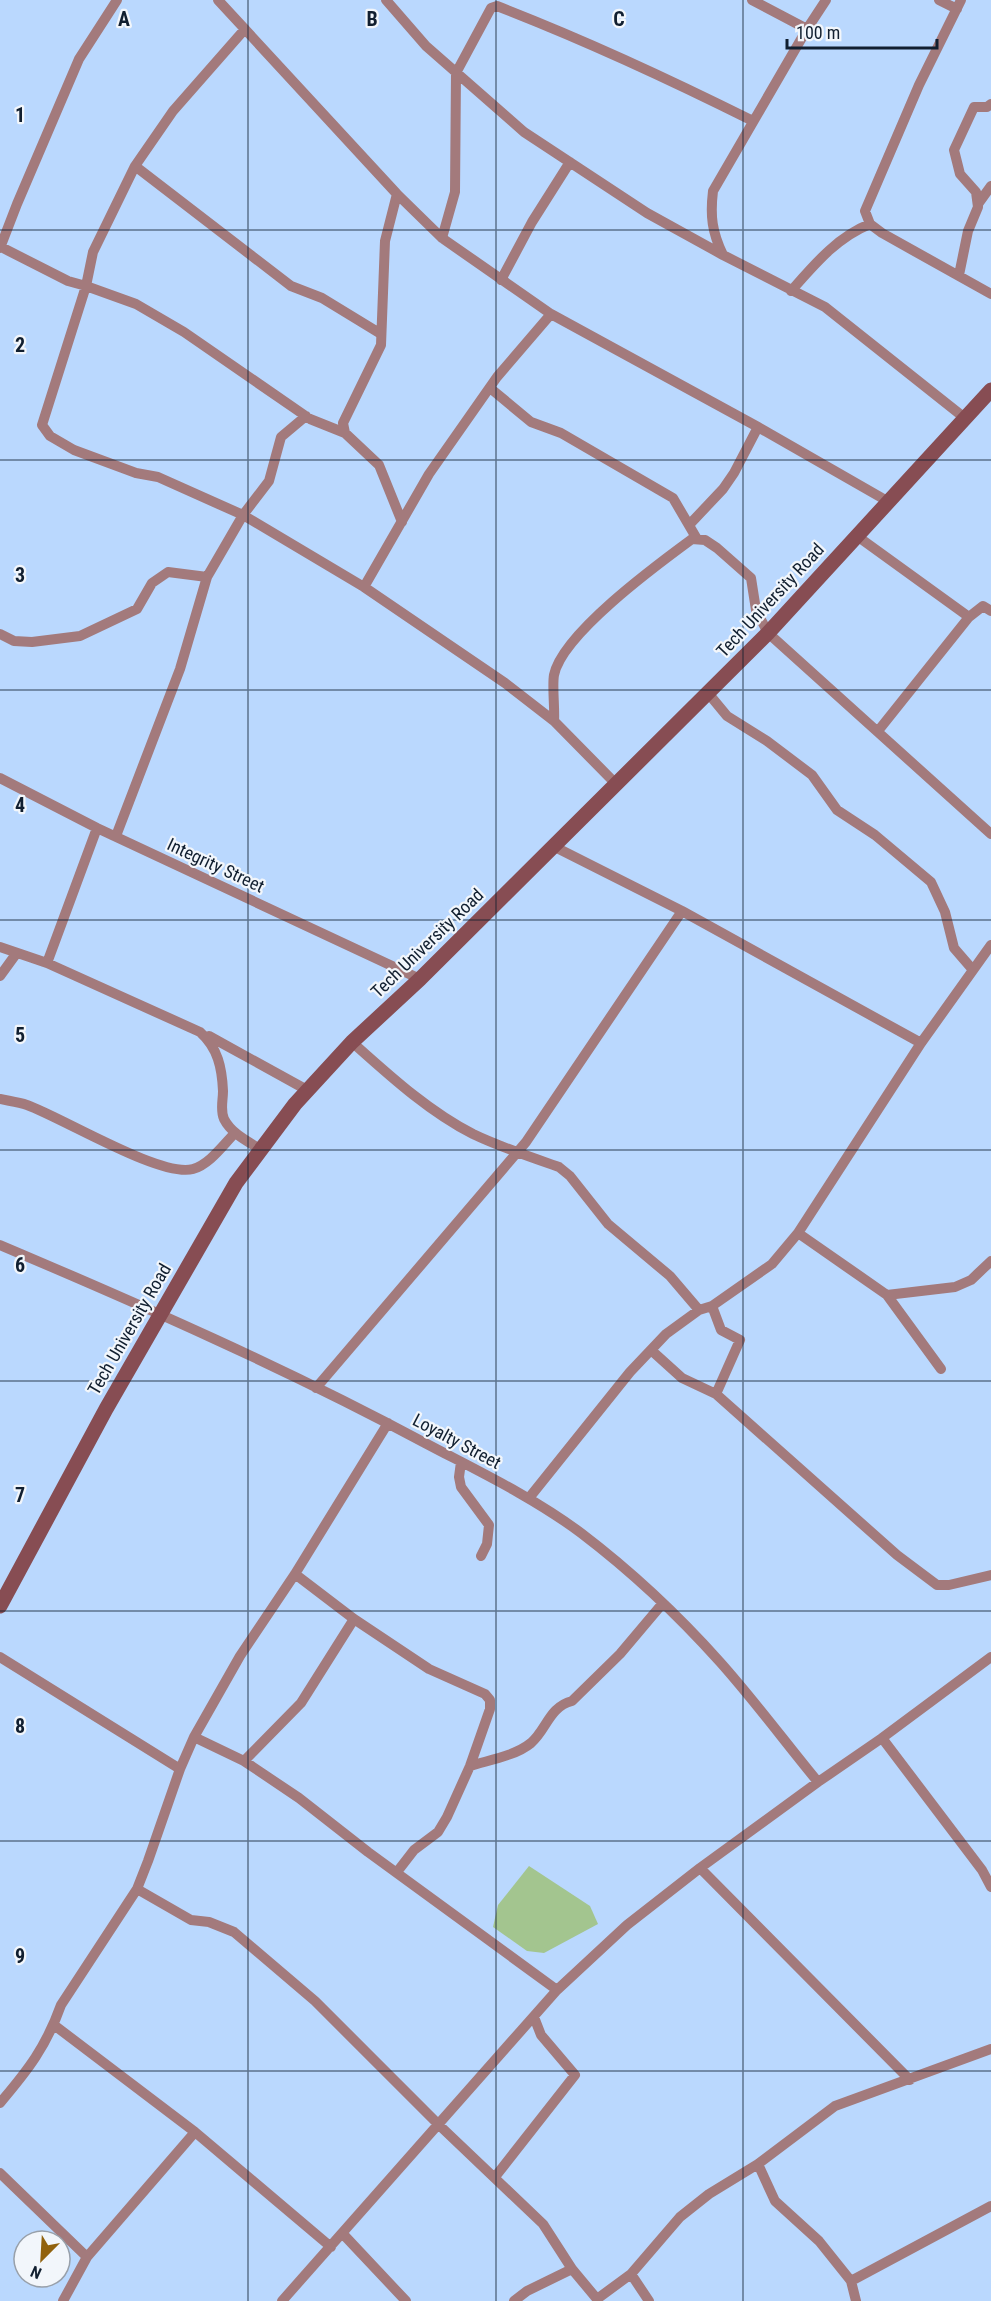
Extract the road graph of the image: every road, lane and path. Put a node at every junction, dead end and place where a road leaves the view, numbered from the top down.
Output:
1 (117, 0) edge
2 (218, 0) edge
3 (386, 0) edge
4 (752, 0) edge
5 (826, 0) edge
6 (939, 0) edge
7 (959, 5) edge
8 (245, 29) junction
9 (807, 29) junction
10 (456, 73) junction
11 (991, 104) edge
12 (753, 121) junction
13 (570, 162) junction
14 (135, 166) junction
15 (991, 186) edge
16 (397, 194) junction
17 (978, 204) junction
18 (870, 224) junction
19 (442, 238) junction
20 (0, 247) edge
21 (723, 255) junction
22 (959, 275) junction
23 (501, 280) junction
24 (86, 286) junction
25 (791, 291) junction
26 (991, 294) edge
27 (551, 314) junction
28 (381, 334) junction
29 (490, 388) junction
30 (991, 390) edge
31 (306, 416) junction
32 (966, 419) junction
33 (758, 427) junction
34 (345, 433) junction
35 (889, 502) junction
36 (243, 515) junction
37 (402, 522) junction
38 (689, 525) junction
39 (857, 536) junction
40 (697, 539) junction
41 (207, 577) junction
42 (364, 587) junction
43 (991, 597) edge
44 (987, 609) edge
45 (969, 617) junction
46 (768, 633) junction
47 (0, 634) edge
48 (708, 693) junction
49 (554, 721) junction
50 (878, 731) junction
51 (0, 778) edge
52 (616, 784) junction
53 (97, 828) junction
54 (991, 834) edge
55 (116, 836) junction
56 (553, 846) junction
57 (682, 911) junction
58 (991, 945) edge
59 (0, 947) edge
60 (15, 954) junction
61 (47, 963) junction
62 (973, 970) junction
63 (0, 976) edge
64 (420, 979) junction
65 (200, 1032) junction
66 (352, 1042) junction
67 (921, 1043) junction
68 (307, 1090) junction
69 (0, 1099) edge
70 (235, 1133) junction
71 (260, 1149) junction
72 (518, 1153) junction
73 (798, 1233) junction
74 (0, 1245) edge
75 (991, 1261) edge
76 (887, 1295) junction
77 (712, 1306) junction
78 (699, 1310) junction
79 (160, 1312) junction
80 (651, 1350) junction
81 (941, 1370) dead end
82 (316, 1388) junction
83 (716, 1394) junction
84 (388, 1423) junction
85 (461, 1462) junction
86 (529, 1498) junction
87 (481, 1556) dead end
88 (295, 1574) junction
89 (991, 1575) edge
90 (663, 1604) junction
91 (0, 1605) edge
92 (354, 1619) junction
93 (0, 1657) edge
94 (991, 1658) edge
95 (194, 1737) junction
96 (882, 1738) junction
97 (244, 1761) junction
98 (470, 1766) junction
99 (180, 1769) junction
100 (818, 1782) junction
101 (700, 1868) junction
102 (397, 1872) junction
103 (991, 1887) edge
104 (136, 1889) junction
105 (557, 1990) junction
106 (534, 2017) junction
107 (54, 2025) junction
108 (991, 2049) edge
109 (910, 2080) junction
110 (0, 2103) edge
111 (439, 2125) junction
112 (195, 2132) junction
113 (758, 2164) junction
114 (0, 2173) edge
115 (495, 2178) junction
116 (991, 2206) edge
117 (343, 2234) junction
118 (331, 2247) junction
119 (87, 2257) junction
120 (572, 2269) junction
121 (631, 2274) junction
122 (851, 2281) junction
123 (63, 2301) edge
124 (282, 2301) edge
125 (406, 2301) edge
126 (514, 2301) edge
127 (649, 2301) edge
128 (856, 2301) edge

1 - 20 street
2 - 8 street
3 - 10 street
4 - 9 street
5 - 9 street
6 - 7 street
7 - 18 street
8 - 14 street
8 - 16 street
9 - 12 street
10 - 12 street
10 - 13 street
10 - 19 street
11 - 17 street
12 - 21 street
13 - 21 street
13 - 23 street
14 - 24 street
14 - 28 street
15 - 17 street
16 - 19 street
16 - 28 street
17 - 22 street
18 - 22 street
18 - 25 street
19 - 23 street
20 - 24 street
21 - 25 street
22 - 26 street
23 - 27 street
24 - 31 street
24 - 36 street
25 - 32 street
27 - 29 street
27 - 33 street
28 - 34 street
29 - 37 street
29 - 38 street
30 - 32 street, Tech University Road
31 - 34 street
31 - 36 street
32 - 35 street, Tech University Road
33 - 35 street
33 - 38 street
34 - 37 street
35 - 39 street, Tech University Road
36 - 41 street
36 - 42 street
37 - 42 street
38 - 40 street
39 - 45 street
39 - 46 street, Tech University Road
40 - 46 street
40 - 49 street
41 - 47 street
41 - 55 street
42 - 49 street
43 - 44 street
44 - 45 street
45 - 50 street
46 - 48 street, Tech University Road
46 - 50 street
48 - 52 street, Tech University Road
48 - 62 street
49 - 52 street
50 - 54 street
51 - 53 street, Integrity Street
52 - 56 street, Tech University Road
53 - 55 street, Integrity Street
53 - 61 street
55 - 64 street, Integrity Street
56 - 57 street
56 - 64 street, Tech University Road
57 - 67 street
57 - 72 street
58 - 62 street
59 - 60 street
60 - 61 street
60 - 63 street
61 - 65 street
62 - 67 street
64 - 66 street, Tech University Road
65 - 68 street
65 - 70 street
66 - 68 street, Tech University Road
66 - 72 street
67 - 73 street
68 - 71 street, Tech University Road
69 - 70 street
70 - 71 street
71 - 79 street, Tech University Road
72 - 78 street
72 - 82 street
73 - 76 street
73 - 77 street
74 - 79 street, Loyalty Street
75 - 76 street
76 - 81 street
77 - 78 street
77 - 83 street
78 - 80 street
79 - 82 street, Loyalty Street
79 - 91 street, Tech University Road
80 - 83 street
80 - 86 street
82 - 84 street, Loyalty Street
83 - 89 street
84 - 85 street, Loyalty Street
84 - 88 street
85 - 86 street, Loyalty Street
85 - 87 street
86 - 90 street, Loyalty Street
88 - 92 street
88 - 95 street
90 - 98 street
90 - 100 street, Loyalty Street
92 - 97 street
92 - 98 street
93 - 99 street
94 - 96 street
95 - 97 street
95 - 99 street
96 - 100 street
96 - 103 street
97 - 102 street
98 - 102 street
99 - 104 street
100 - 101 street
101 - 105 street
101 - 109 street
102 - 105 street
104 - 107 street
104 - 111 street
105 - 106 street
106 - 111 street
106 - 115 street
107 - 110 street
107 - 112 street
108 - 109 street
109 - 113 street
111 - 115 street
111 - 117 street
112 - 118 street
112 - 119 street
113 - 121 street
113 - 122 street
114 - 119 street
115 - 120 street
116 - 122 street
117 - 118 street
117 - 125 street
118 - 124 street
119 - 123 street
120 - 121 street
120 - 126 street
121 - 127 street
122 - 128 street

